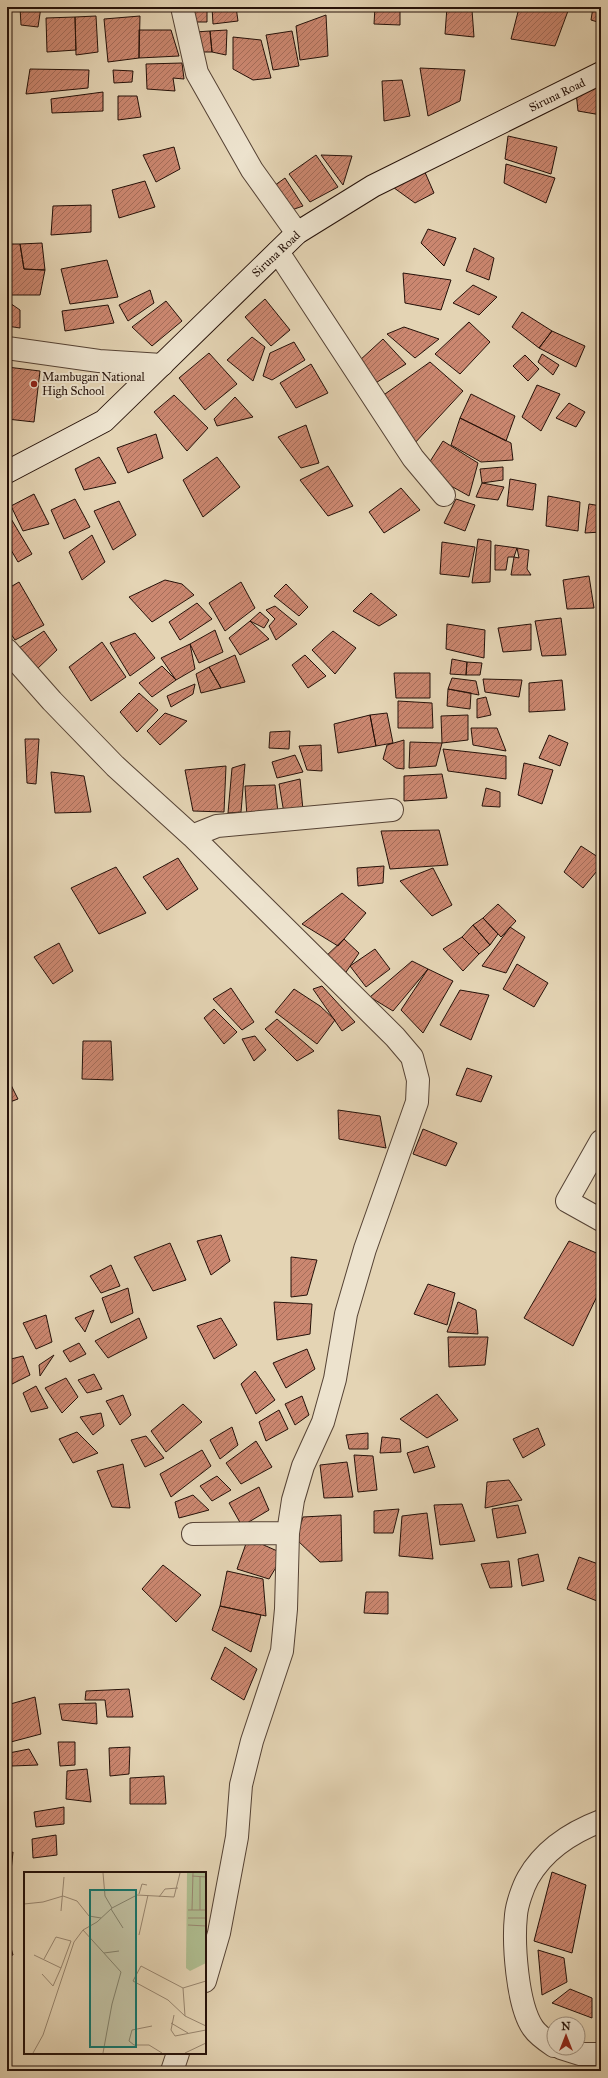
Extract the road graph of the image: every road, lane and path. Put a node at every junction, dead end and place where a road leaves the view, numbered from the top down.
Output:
1 (182, 7) edge
2 (601, 73) edge
3 (297, 233) junction
4 (278, 252) junction
5 (7, 348) edge
6 (162, 365) junction
7 (7, 472) edge
8 (444, 495) dead end
9 (7, 650) edge
10 (392, 810) dead end
11 (192, 836) junction
12 (601, 1141) edge
13 (601, 1220) edge
14 (288, 1533) junction
15 (193, 1534) dead end
16 (601, 1821) edge
17 (206, 1978) edge
18 (546, 2040) edge
19 (178, 2054) edge
20 (586, 2054) edge
21 (601, 2054) edge
22 (172, 2071) edge

1 - 3 street
2 - 3 street, Siruna Road
3 - 4 street, Siruna Road
4 - 6 street, Siruna Road
4 - 8 street
5 - 6 street
6 - 7 street, Siruna Road
9 - 11 street
10 - 11 street
11 - 14 street
12 - 13 street
14 - 15 street
14 - 17 street
16 - 18 street
19 - 22 street
20 - 21 street

